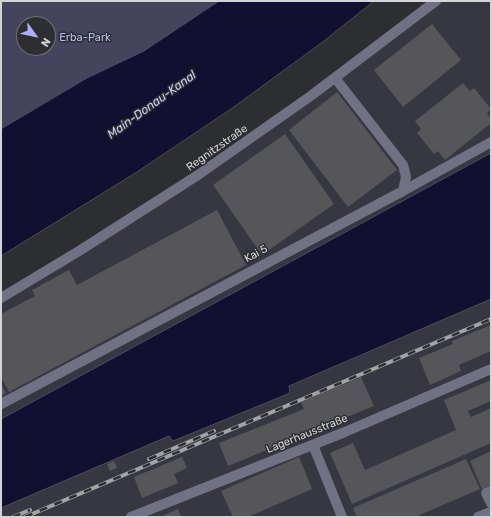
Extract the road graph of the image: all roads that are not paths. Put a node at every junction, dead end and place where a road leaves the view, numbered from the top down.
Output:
1 (436, 1) edge
2 (335, 78) junction
3 (491, 142) edge
4 (403, 190) junction
5 (1, 298) edge
6 (491, 369) edge
7 (1, 404) edge
8 (313, 445) junction
9 (491, 491) edge
10 (491, 504) edge
11 (491, 512) edge
12 (131, 517) edge
13 (342, 517) edge
14 (478, 517) edge

1 - 2 street, Regnitzstraße
2 - 4 street
2 - 5 street, Regnitzstraße
3 - 4 street, Kai 5
4 - 7 street, Kai 5
6 - 8 street, Lagerhausstraße
8 - 12 street, Lagerhausstraße
8 - 13 street
9 - 10 street
11 - 14 street

